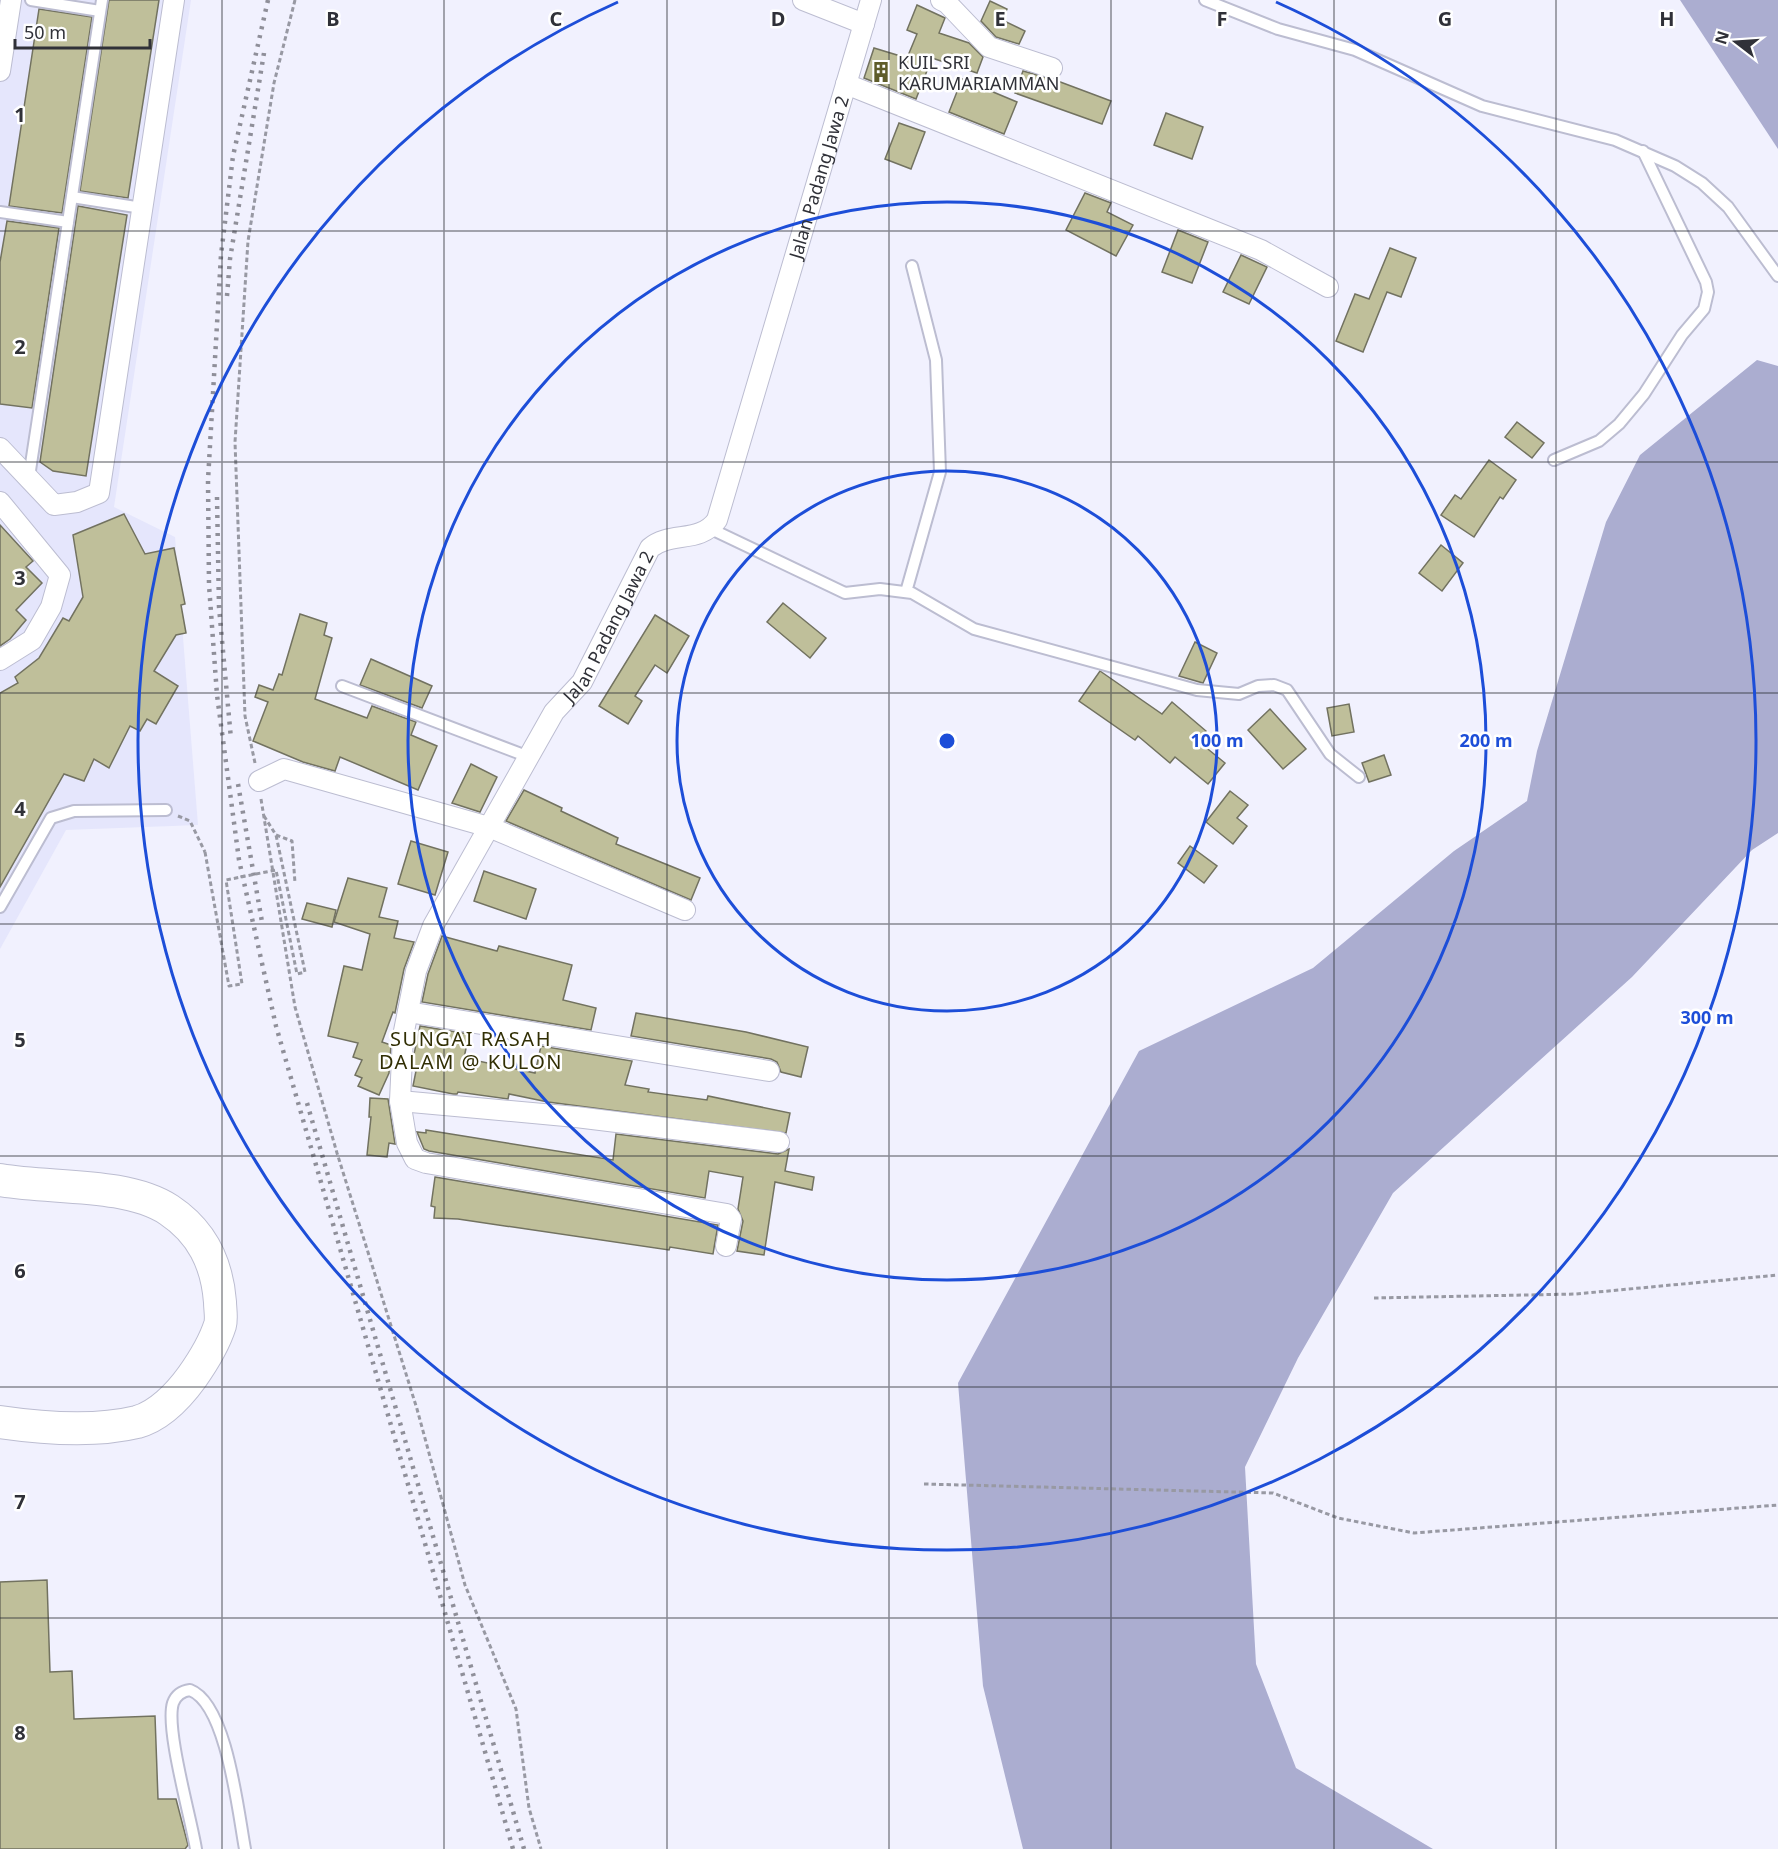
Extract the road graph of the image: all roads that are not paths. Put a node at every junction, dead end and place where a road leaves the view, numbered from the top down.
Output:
1 (11, 0) edge
2 (31, 0) edge
3 (174, 0) edge
4 (803, 0) edge
5 (871, 0) edge
6 (941, 0) edge
7 (1205, 0) edge
8 (101, 5) edge
9 (864, 24) junction
10 (1052, 68) dead end
11 (0, 71) edge
12 (846, 84) junction
13 (1643, 151) junction
14 (72, 197) junction
15 (142, 208) junction
16 (0, 212) edge
17 (68, 222) junction
18 (912, 266) dead end
19 (1778, 276) edge
20 (1328, 287) dead end
21 (0, 448) edge
22 (1554, 460) dead end
23 (28, 477) junction
24 (0, 502) edge
25 (711, 529) junction
26 (906, 592) junction
27 (0, 660) edge
28 (342, 686) dead end
29 (529, 757) junction
30 (1359, 777) dead end
31 (259, 781) road end
32 (166, 810) road end
33 (489, 827) junction
34 (0, 907) edge
35 (685, 910) dead end
36 (408, 1012) junction
37 (769, 1071) dead end
38 (400, 1101) junction
39 (779, 1142) dead end
40 (0, 1180) edge
41 (726, 1246) dead end
42 (0, 1422) edge
43 (196, 1849) edge
44 (245, 1849) edge

1 - 11 street
2 - 8 lane
3 - 15 street
4 - 9 street
5 - 9 street, Jalan Padang Jawa 2
6 - 10 street
7 - 13 lane
8 - 14 lane
9 - 12 street, Jalan Padang Jawa 2
12 - 20 street
12 - 25 street, Jalan Padang Jawa 2
13 - 19 lane
13 - 22 lane
14 - 15 lane
14 - 17 lane
15 - 23 street
16 - 17 lane
17 - 23 lane
18 - 26 lane
21 - 23 street
24 - 27 street
25 - 26 lane
25 - 29 street, Jalan Padang Jawa 2
26 - 30 lane
28 - 29 lane
29 - 33 street, Jalan Padang Jawa 2
31 - 33 street
32 - 34 lane
33 - 35 street
33 - 36 street, Jalan Padang Jawa 2
36 - 37 street
36 - 38 street, Jalan Padang Jawa 2
38 - 39 street
38 - 41 street, Jalan Padang Jawa 2
40 - 42 main road
43 - 44 lane

